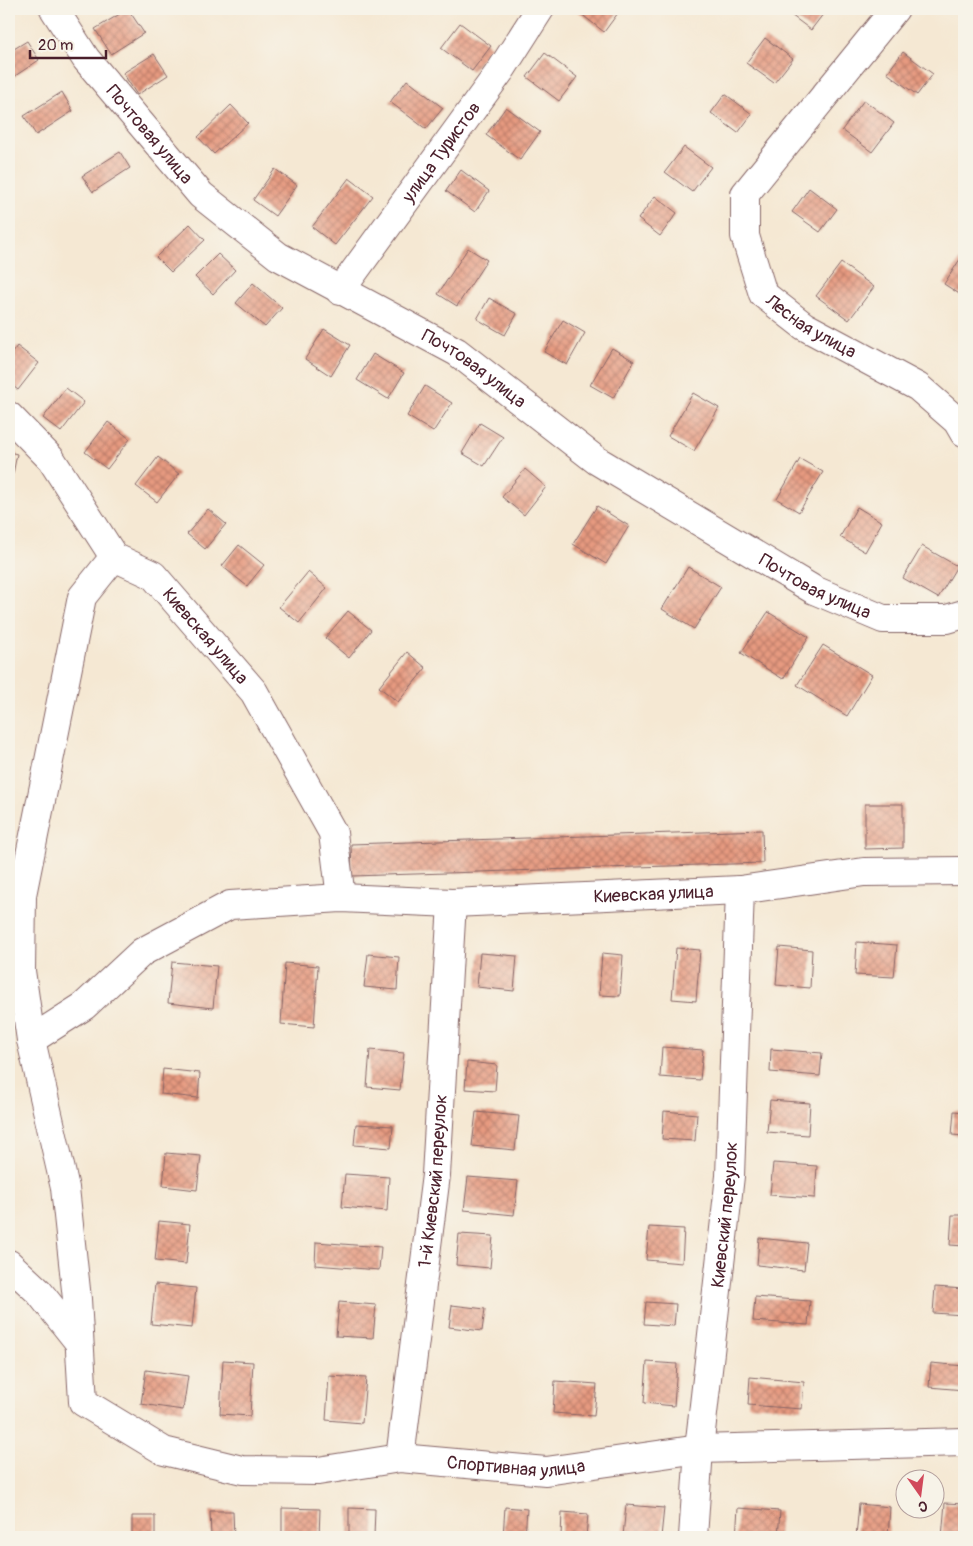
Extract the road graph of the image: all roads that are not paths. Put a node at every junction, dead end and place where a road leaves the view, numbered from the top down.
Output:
1 (54, 9) edge
2 (540, 9) edge
3 (895, 9) edge
4 (340, 291) junction
5 (9, 416) edge
6 (964, 433) edge
7 (114, 557) junction
8 (964, 614) edge
9 (964, 871) edge
10 (740, 890) junction
11 (341, 898) junction
12 (452, 903) junction
13 (32, 1040) junction
14 (9, 1264) edge
15 (78, 1341) junction
16 (964, 1442) edge
17 (699, 1449) junction
18 (400, 1458) junction
19 (693, 1537) edge

1 - 4 street, Почтовая улица
2 - 4 street, улица Туристов
3 - 6 street, Лесная улица
4 - 8 street, Почтовая улица
5 - 7 street
7 - 11 street, Киевская улица
7 - 13 street
9 - 10 street, Киевская улица
10 - 12 street, Киевская улица
10 - 17 street, Киевский переулок
11 - 12 street, Киевская улица
11 - 13 street, Киевская улица
12 - 18 street, 1-й Киевский переулок
13 - 15 street
14 - 15 street
15 - 18 street, Спортивная улица
16 - 17 street, Спортивная улица
17 - 18 street, Спортивная улица
17 - 19 street, Киевский переулок

